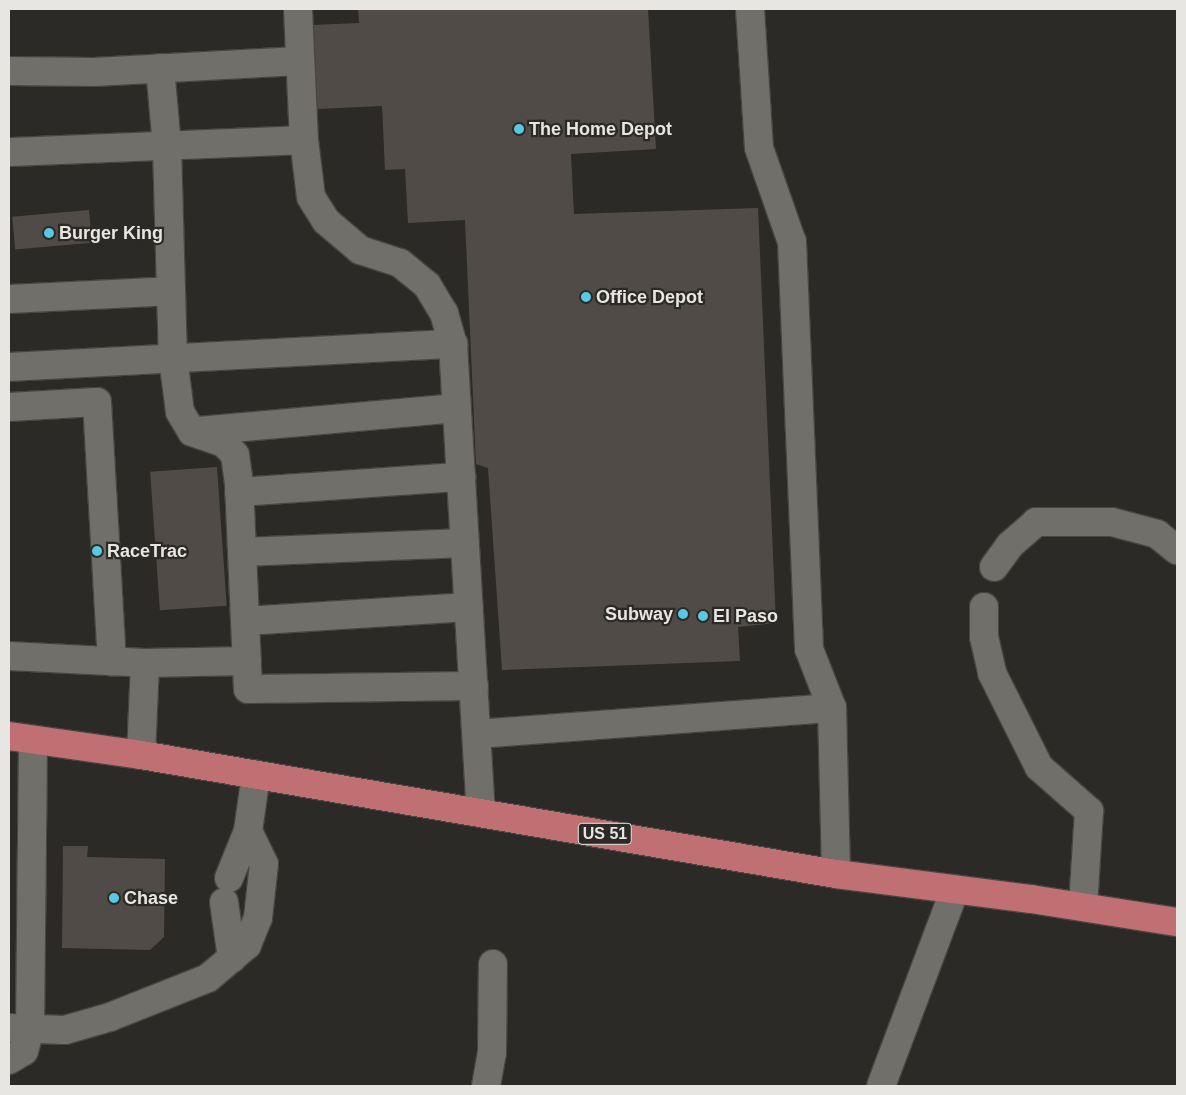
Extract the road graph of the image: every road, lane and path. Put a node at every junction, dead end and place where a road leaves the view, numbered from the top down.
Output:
1 (298, 9) edge
2 (750, 9) edge
3 (299, 61) junction
4 (160, 68) junction
5 (9, 71) edge
6 (304, 140) junction
7 (168, 147) junction
8 (9, 152) edge
9 (171, 291) junction
10 (9, 298) edge
11 (452, 344) junction
12 (173, 358) junction
13 (96, 362) junction
14 (9, 367) edge
15 (97, 402) junction
16 (9, 407) edge
17 (457, 408) junction
18 (192, 432) junction
19 (461, 477) junction
20 (240, 492) junction
21 (465, 543) junction
22 (1177, 550) edge
23 (242, 552) junction
24 (994, 567) dead end
25 (469, 607) junction
26 (984, 607) dead end
27 (245, 621) junction
28 (9, 656) edge
29 (247, 661) junction
30 (112, 662) junction
31 (145, 663) junction
32 (474, 686) junction
33 (832, 708) junction
34 (477, 734) junction
35 (21, 738) edge
36 (141, 755) junction
37 (256, 775) junction
38 (481, 812) junction
39 (248, 831) junction
40 (836, 874) junction
41 (955, 889) junction
42 (1083, 907) junction
43 (1177, 922) edge
44 (232, 958) junction
45 (493, 964) dead end
46 (19, 1028) edge
47 (9, 1060) edge
48 (486, 1086) edge
49 (881, 1086) edge

1 - 3 street
2 - 33 street
3 - 4 street
3 - 6 street
4 - 5 street
4 - 7 street
6 - 7 street
6 - 11 street
7 - 8 street
7 - 9 street
9 - 10 street
9 - 12 street
11 - 12 street
11 - 17 street
12 - 13 street
12 - 18 street
13 - 14 street
13 - 15 street
15 - 16 street
15 - 30 street
17 - 18 street
17 - 19 street
18 - 20 street
19 - 20 street
19 - 21 street
20 - 23 street
21 - 23 street
21 - 25 street
22 - 24 street
23 - 27 street
25 - 27 street
25 - 32 street
26 - 42 street
27 - 29 street
28 - 30 street
29 - 31 street
29 - 32 street
30 - 31 street
31 - 36 street
32 - 34 street
33 - 34 street
33 - 40 street
34 - 38 street
35 - 36 highway, US 51
35 - 46 street
36 - 37 highway, US 51
37 - 38 highway, US 51
37 - 39 street
38 - 40 highway, US 51
39 - 44 street
39 - 44 street
40 - 41 highway, US 51
41 - 42 highway, US 51
41 - 49 street
42 - 43 highway, US 51
44 - 46 street
45 - 48 street
46 - 47 street

